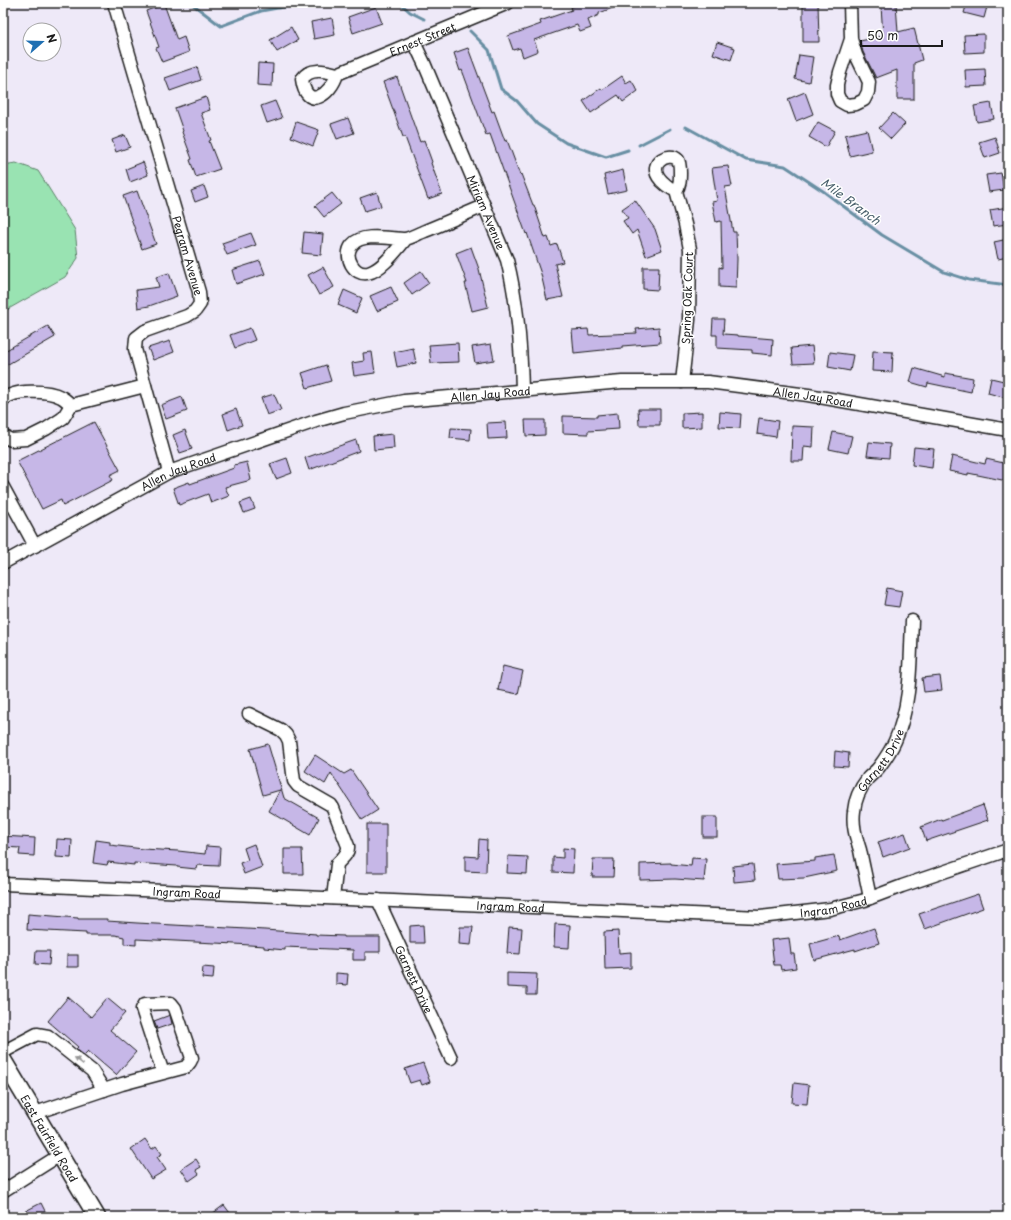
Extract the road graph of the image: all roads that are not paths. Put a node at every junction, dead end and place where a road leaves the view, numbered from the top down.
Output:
1 (114, 3) edge
2 (508, 3) edge
3 (850, 3) edge
4 (851, 39) junction
5 (414, 42) junction
6 (337, 74) dead end
7 (676, 191) dead end
8 (484, 206) junction
9 (406, 239) dead end
10 (682, 382) junction
11 (145, 386) junction
12 (522, 390) junction
13 (3, 400) edge
14 (71, 405) junction
15 (1008, 430) edge
16 (3, 436) edge
17 (169, 472) junction
18 (3, 487) edge
19 (35, 546) junction
20 (3, 563) edge
21 (912, 621) dead end
22 (249, 714) dead end
23 (1008, 850) edge
24 (3, 884) edge
25 (333, 898) junction
26 (870, 898) junction
27 (378, 900) junction
28 (3, 1052) edge
29 (451, 1058) dead end
30 (3, 1060) edge
31 (162, 1073) junction
32 (104, 1090) junction
33 (35, 1113) junction
34 (60, 1155) junction
35 (3, 1191) edge
36 (97, 1217) edge

1 - 11 street, Pegram Avenue
2 - 5 street, Ernest Street
3 - 4 street
4 - 4 street
5 - 6 street, Ernest Street
5 - 8 street, Miriam Avenue
7 - 10 street, Spring Oak Court
8 - 9 street
8 - 12 street, Miriam Avenue
10 - 12 street, Allen Jay Road
10 - 15 street, Allen Jay Road
11 - 14 street
11 - 17 street, Pegram Avenue
12 - 17 street, Allen Jay Road
13 - 14 street
14 - 16 street
17 - 19 street, Allen Jay Road
18 - 19 street
19 - 20 street, Allen Jay Road
21 - 26 street, Garnett Drive
22 - 25 street
23 - 26 street, Ingram Road
24 - 25 street, Ingram Road
25 - 27 street, Ingram Road
26 - 27 street, Ingram Road
27 - 29 street, Garnett Drive
32 -> 28 street
30 - 33 main road, East Fairfield Road
31 - 31 street
31 - 32 street
32 - 33 street
33 - 34 main road, East Fairfield Road
34 - 35 street
34 - 36 main road, East Fairfield Road

